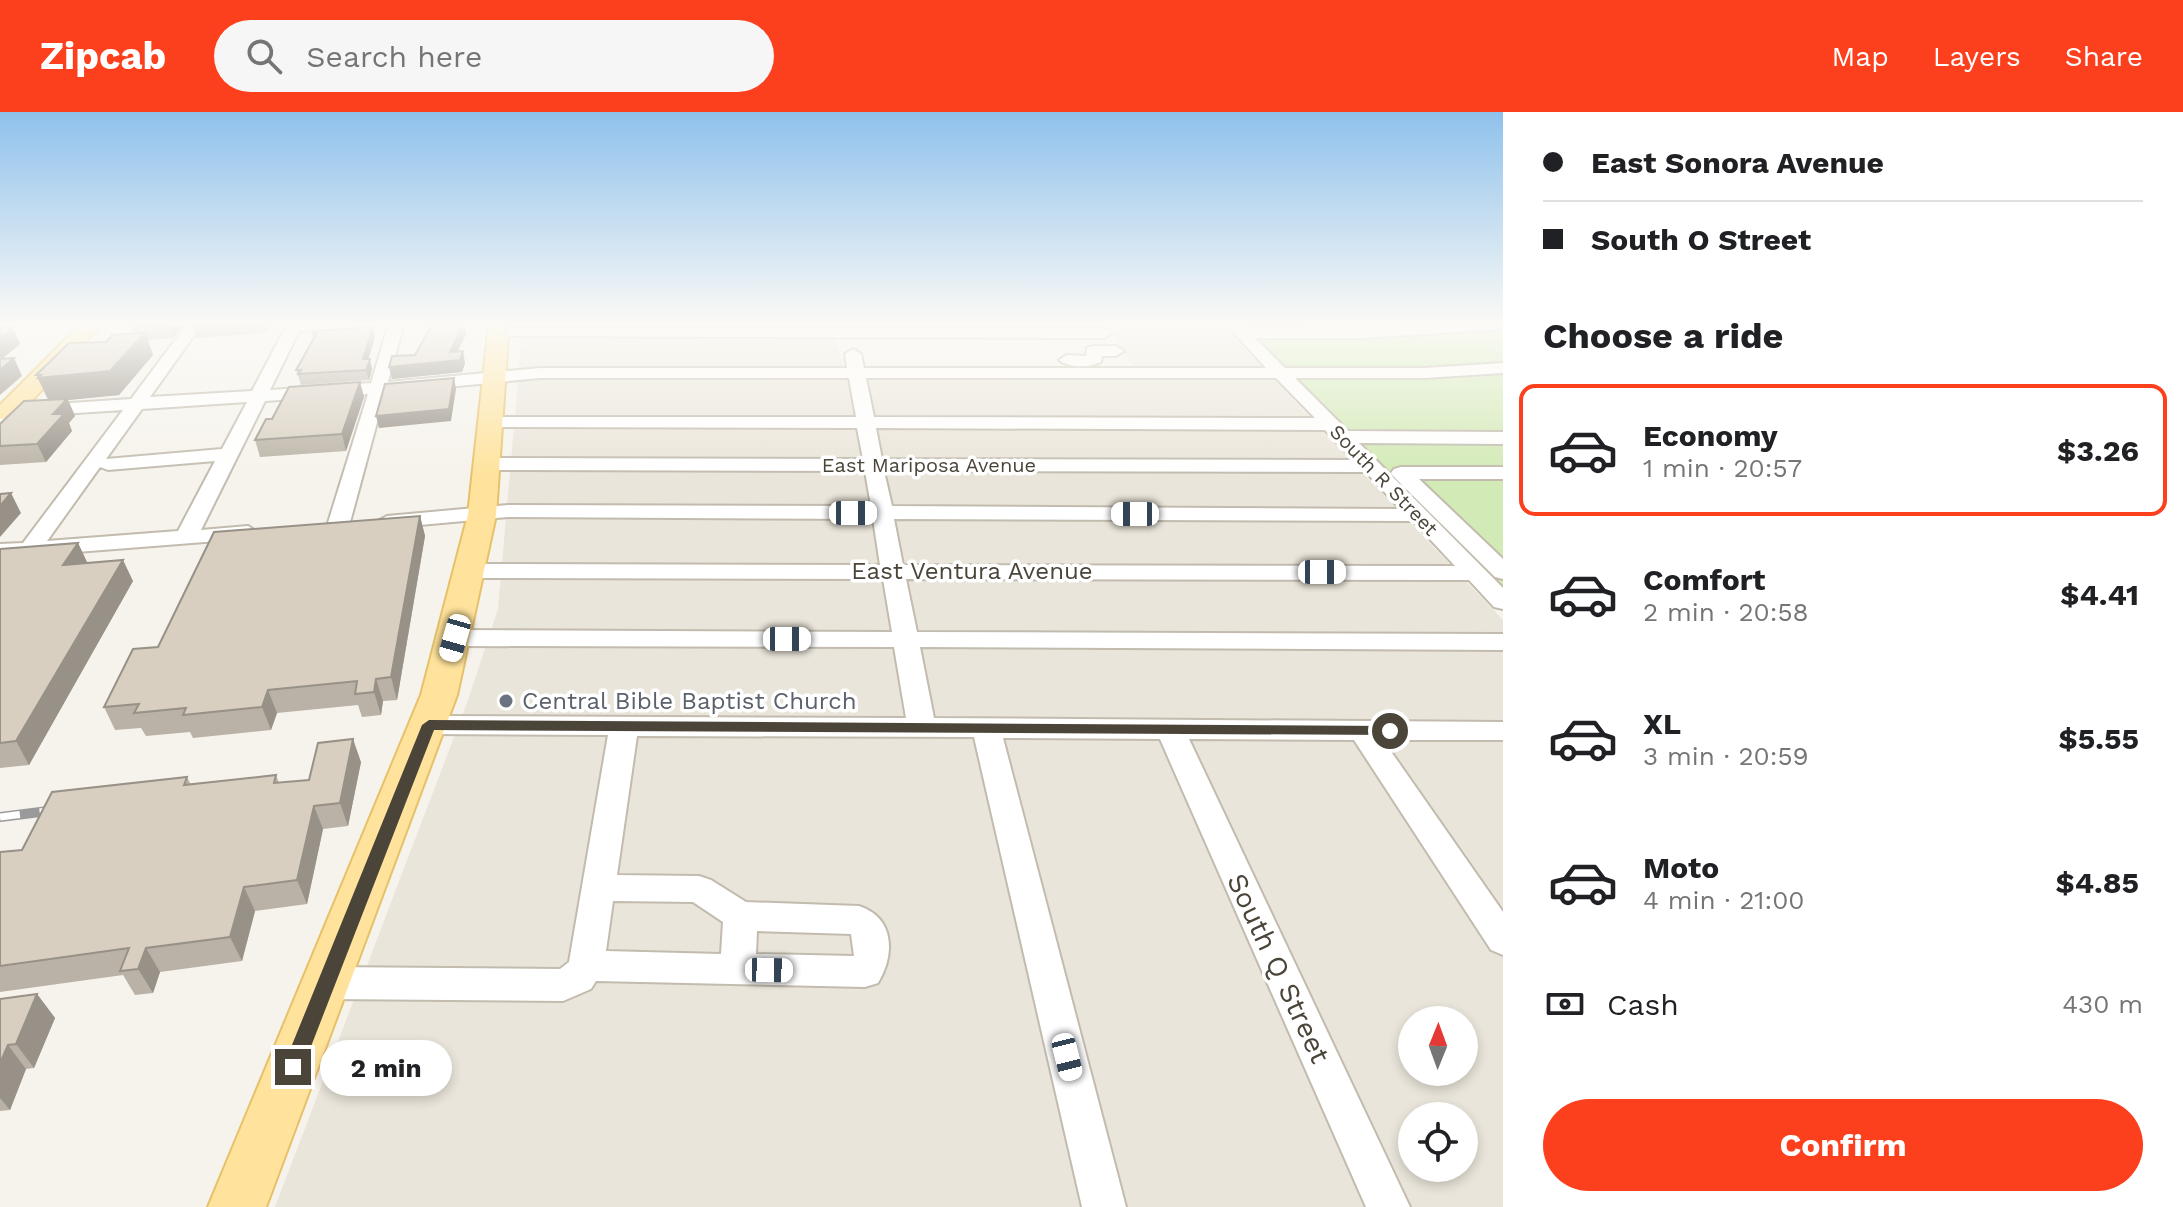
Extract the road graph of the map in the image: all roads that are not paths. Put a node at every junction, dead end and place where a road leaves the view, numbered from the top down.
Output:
1 (44, 374) edge
2 (152, 374) edge
3 (269, 374) edge
4 (376, 374) edge
5 (494, 374) edge
6 (546, 374) edge
7 (863, 374) edge
8 (1281, 374) edge
9 (494, 378) junction
10 (376, 389) junction
11 (258, 396) junction
12 (136, 404) junction
13 (3, 415) edge
14 (490, 422) junction
15 (868, 423) junction
16 (1336, 430) junction
17 (1365, 438) junction
18 (1503, 438) edge
19 (228, 454) junction
20 (108, 464) dead end
21 (488, 464) junction
22 (876, 465) junction
23 (1370, 466) junction
24 (1401, 473) junction
25 (1503, 473) edge
26 (884, 513) junction
27 (482, 515) junction
28 (1418, 515) junction
29 (277, 531) edge
30 (186, 537) junction
31 (30, 549) junction
32 (0, 551) edge
33 (894, 570) junction
34 (470, 571) junction
35 (1503, 572) edge
36 (1475, 573) junction
37 (1503, 602) edge
38 (455, 638) junction
39 (907, 640) junction
40 (1503, 642) edge
41 (429, 725) junction
42 (624, 726) junction
43 (922, 728) junction
44 (986, 728) junction
45 (1170, 729) junction
46 (1362, 730) junction
47 (1503, 731) edge
48 (599, 888) junction
49 (740, 916) junction
50 (1503, 940) edge
51 (586, 966) junction
52 (738, 969) junction
53 (326, 983) junction
54 (237, 1207) edge
55 (1104, 1207) edge
56 (1388, 1207) edge

1 - 13 main road
2 - 12 street
3 - 11 street
4 - 10 street
5 - 9 main road
6 - 9 street
7 - 15 street
8 - 16 street, South R Street
9 - 10 street
9 - 14 main road
10 - 11 street
10 - 27 street
11 - 12 street
11 - 19 street
12 - 13 street
12 - 31 street
14 - 15 street
14 - 21 main road
15 - 16 street
15 - 22 street
16 - 17 street
16 - 23 street, South R Street
17 - 18 street
17 - 24 street
19 - 20 street
19 - 30 street
21 - 22 street, East Mariposa Avenue
21 - 27 main road
22 - 23 street, East Mariposa Avenue
22 - 26 street
23 - 28 street, South R Street
24 - 25 street
24 - 35 street
26 - 27 street
26 - 28 street
26 - 33 street
27 - 34 main road
28 - 36 street, South R Street
29 - 30 street
30 - 31 street
31 - 32 street
33 - 34 street, East Ventura Avenue
33 - 36 street, East Ventura Avenue
33 - 39 street
34 - 38 main road
36 - 37 street, South R Street
38 - 39 street
38 - 41 main road
39 - 40 street
39 - 43 street
41 - 42 street
41 - 53 main road
42 - 43 street
42 - 48 street
43 - 44 street
44 - 45 street
44 - 55 street
45 - 46 street
45 - 56 street, South Q Street
46 - 47 street
46 - 50 street
48 - 49 street
48 - 51 street
49 - 52 street
49 - 52 street
51 - 52 street
51 - 53 street
53 - 54 main road

